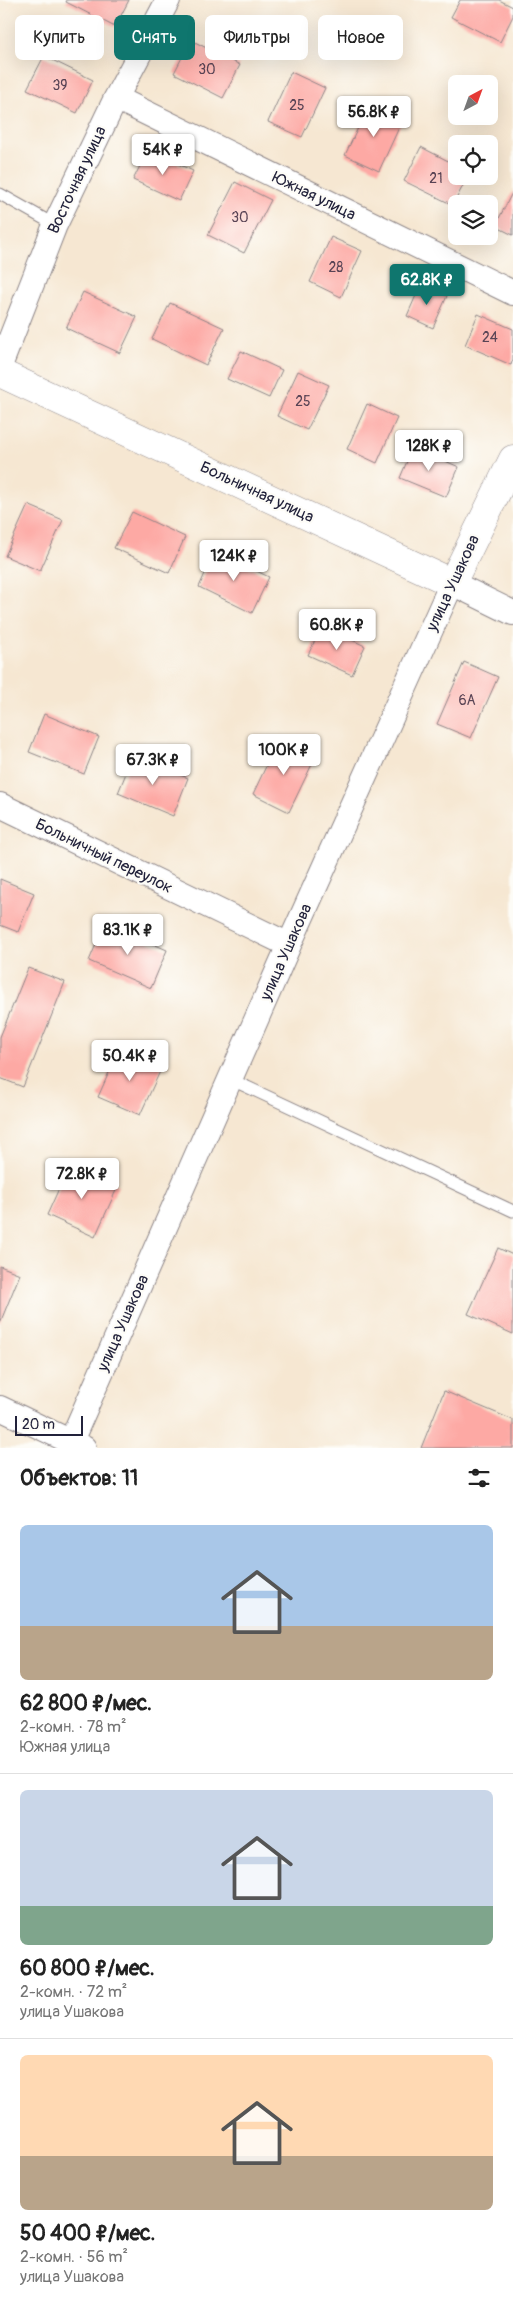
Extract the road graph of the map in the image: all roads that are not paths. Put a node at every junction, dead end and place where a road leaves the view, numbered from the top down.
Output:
1 (168, 0) edge
2 (116, 98) junction
3 (0, 194) edge
4 (55, 225) junction
5 (513, 293) edge
6 (0, 366) edge
7 (0, 373) edge
8 (513, 459) edge
9 (452, 583) junction
10 (513, 613) edge
11 (0, 806) edge
12 (289, 945) junction
13 (230, 1079) junction
14 (513, 1211) edge
15 (0, 1408) edge
16 (74, 1446) edge

1 - 2 street, Восточная улица
2 - 4 street, Восточная улица
2 - 5 street, Южная улица
3 - 4 lane
4 - 6 street, Восточная улица
7 - 9 street, Больничная улица
8 - 9 street, улица Ушакова
9 - 10 street, Больничная улица
9 - 12 street, улица Ушакова
11 - 12 street, Больничный переулок
12 - 13 street, улица Ушакова
13 - 14 lane
13 - 16 street, улица Ушакова
15 - 16 street

